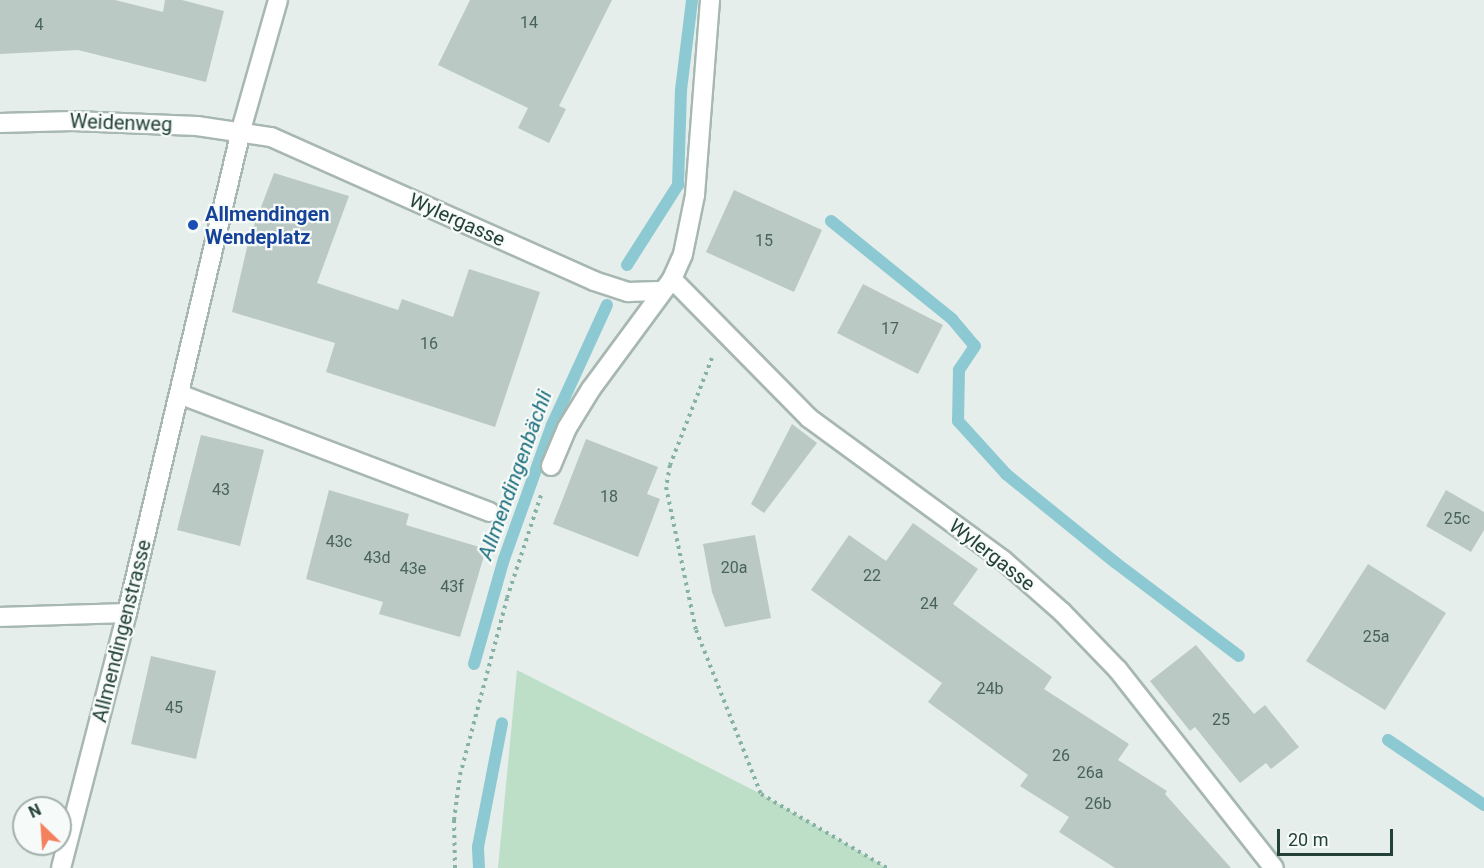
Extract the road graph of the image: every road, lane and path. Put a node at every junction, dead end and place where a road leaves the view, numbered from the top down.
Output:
1 (278, 0) edge
2 (711, 0) edge
3 (0, 123) edge
4 (241, 130) junction
5 (666, 285) junction
6 (717, 328) junction
7 (179, 393) junction
8 (551, 465) joint
9 (489, 512) dead end
10 (127, 613) junction
11 (0, 617) edge
12 (62, 868) edge
13 (455, 868) edge
14 (886, 868) edge
15 (1274, 868) edge

1 - 4 street, Allmendingenstrasse
2 - 5 street
3 - 4 street, Weidenweg
4 - 5 street, Wylergasse
4 - 7 street, Allmendingenstrasse
5 - 6 street, Wylergasse
5 - 8 street
6 - 14 path
6 - 15 street, Wylergasse
7 - 9 street
7 - 10 street, Allmendingenstrasse
8 - 13 path
10 - 11 street
10 - 12 street, Allmendingenstrasse

